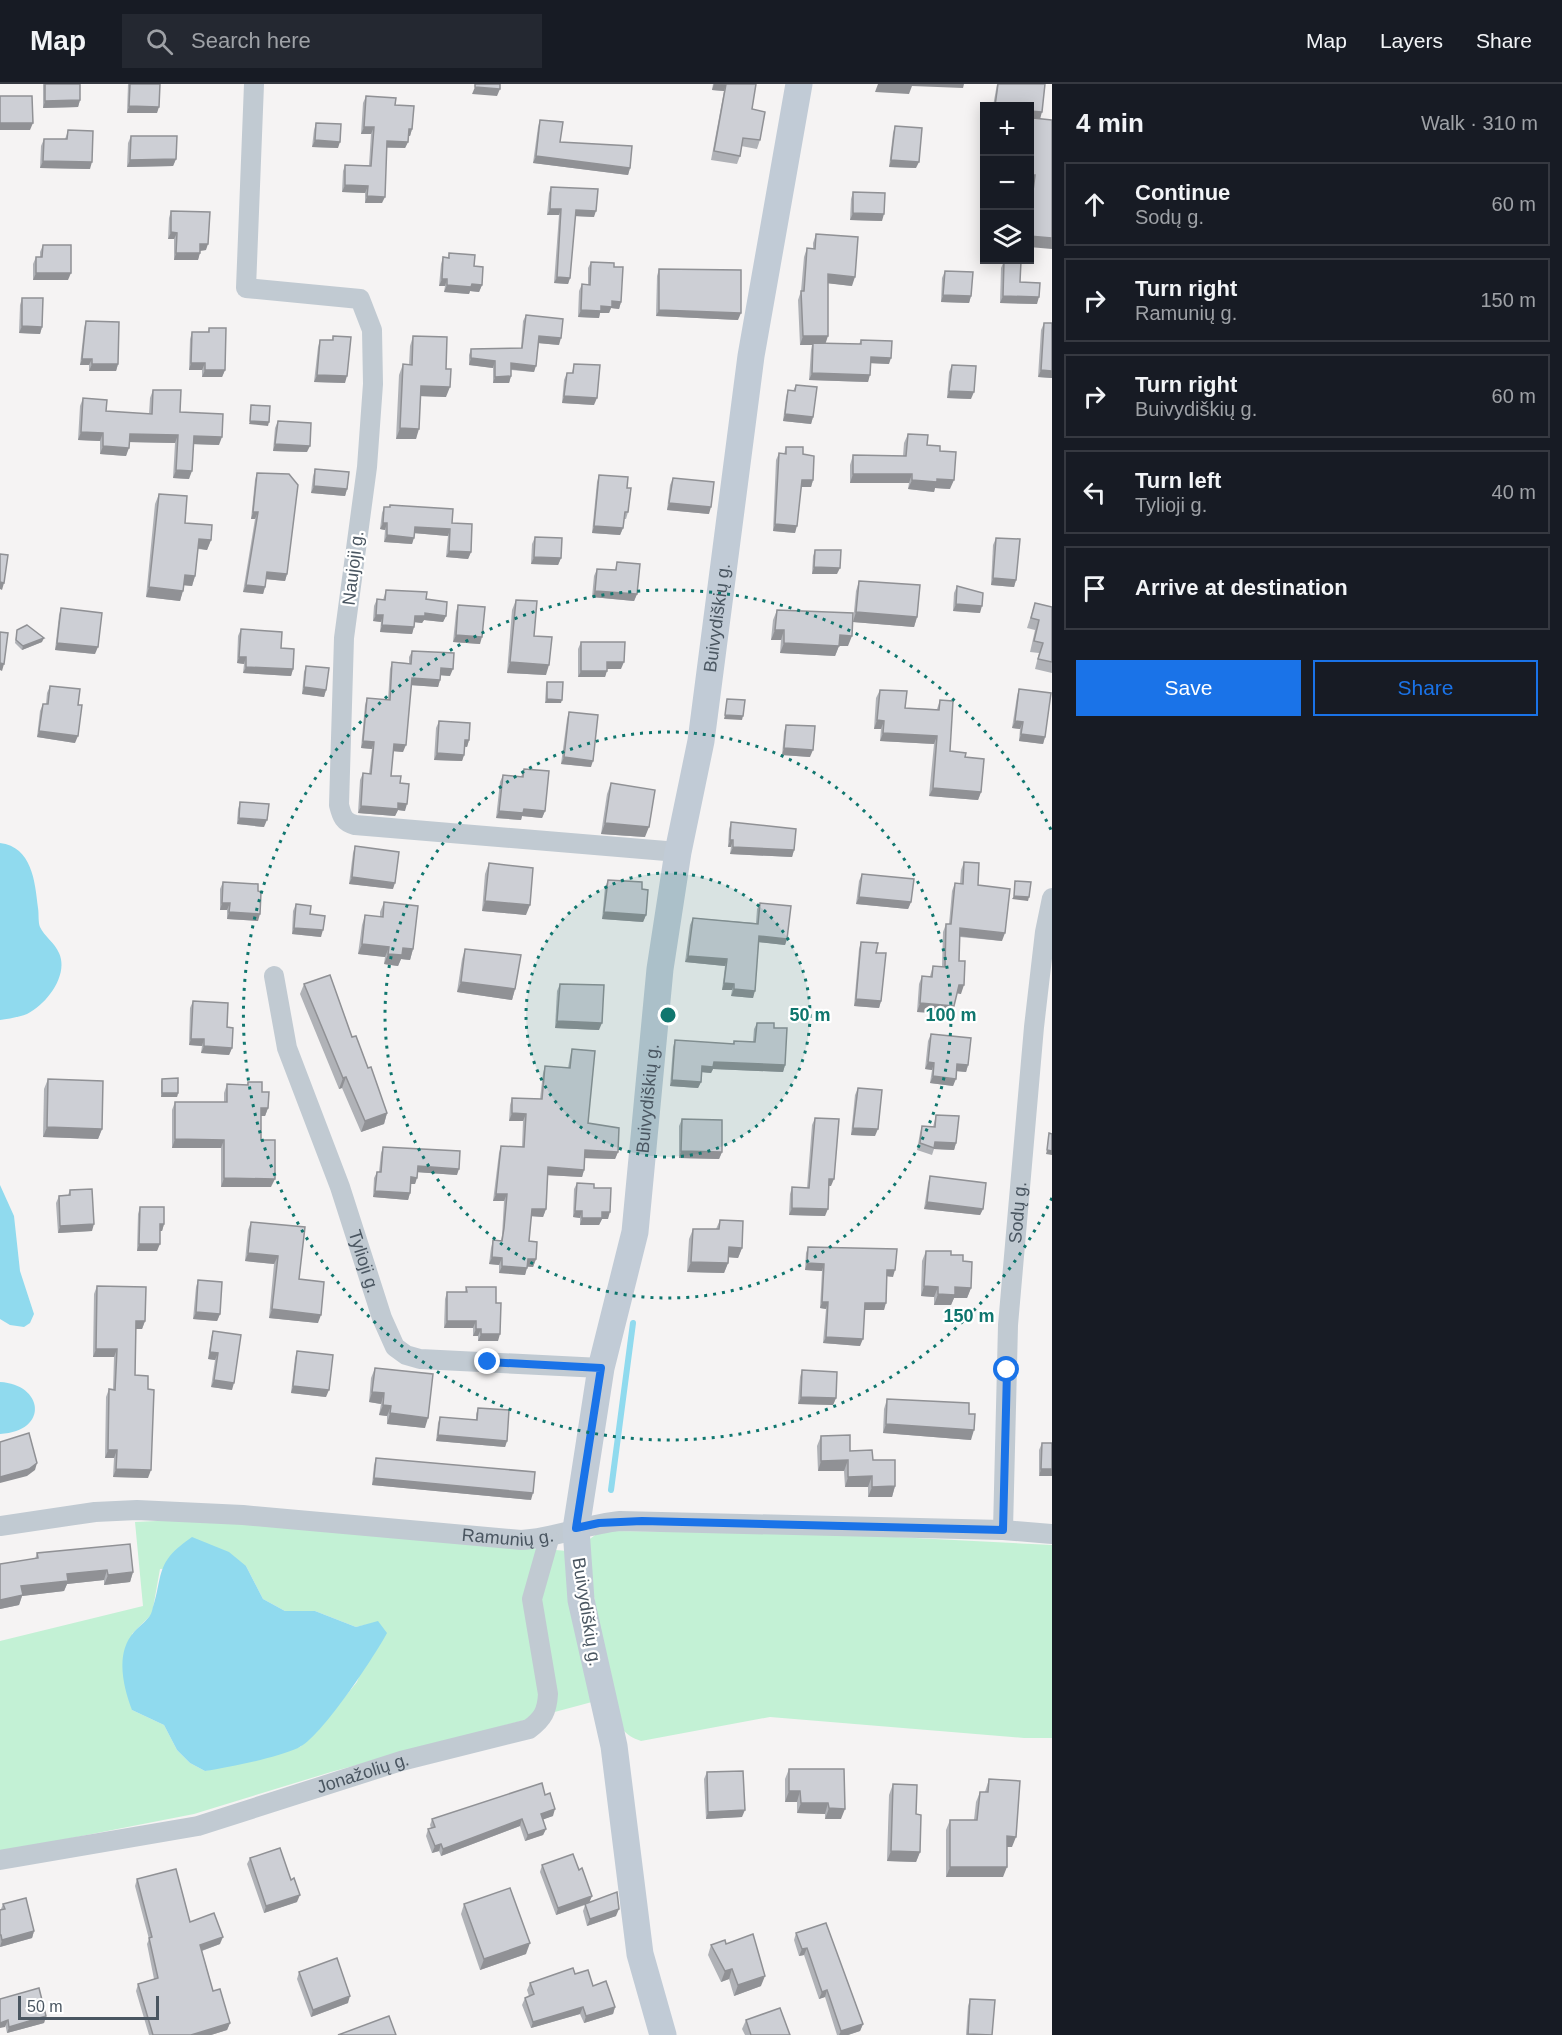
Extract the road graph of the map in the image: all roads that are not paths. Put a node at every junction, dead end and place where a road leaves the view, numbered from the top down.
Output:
1 (254, 84) edge
2 (800, 84) edge
3 (678, 852) junction
4 (1052, 898) edge
5 (274, 976) dead end
6 (601, 1368) junction
7 (0, 1526) edge
8 (576, 1528) junction
9 (1003, 1530) junction
10 (1052, 1534) edge
11 (549, 1539) junction
12 (0, 1860) edge
13 (663, 2035) edge

1 - 3 street, Naujoji g.
2 - 3 main road, Buivydiškių g.
3 - 6 main road, Buivydiškių g.
4 - 9 street, Sodų g.
5 - 6 street, Tylioji g.
6 - 8 main road, Buivydiškių g.
7 - 11 street, Ramunių g.
8 - 9 street, Ramunių g.
8 - 11 street, Ramunių g.
8 - 13 main road, Buivydiškių g.
9 - 10 street, Ramunių g.
11 - 12 street, Jonažolių g.

